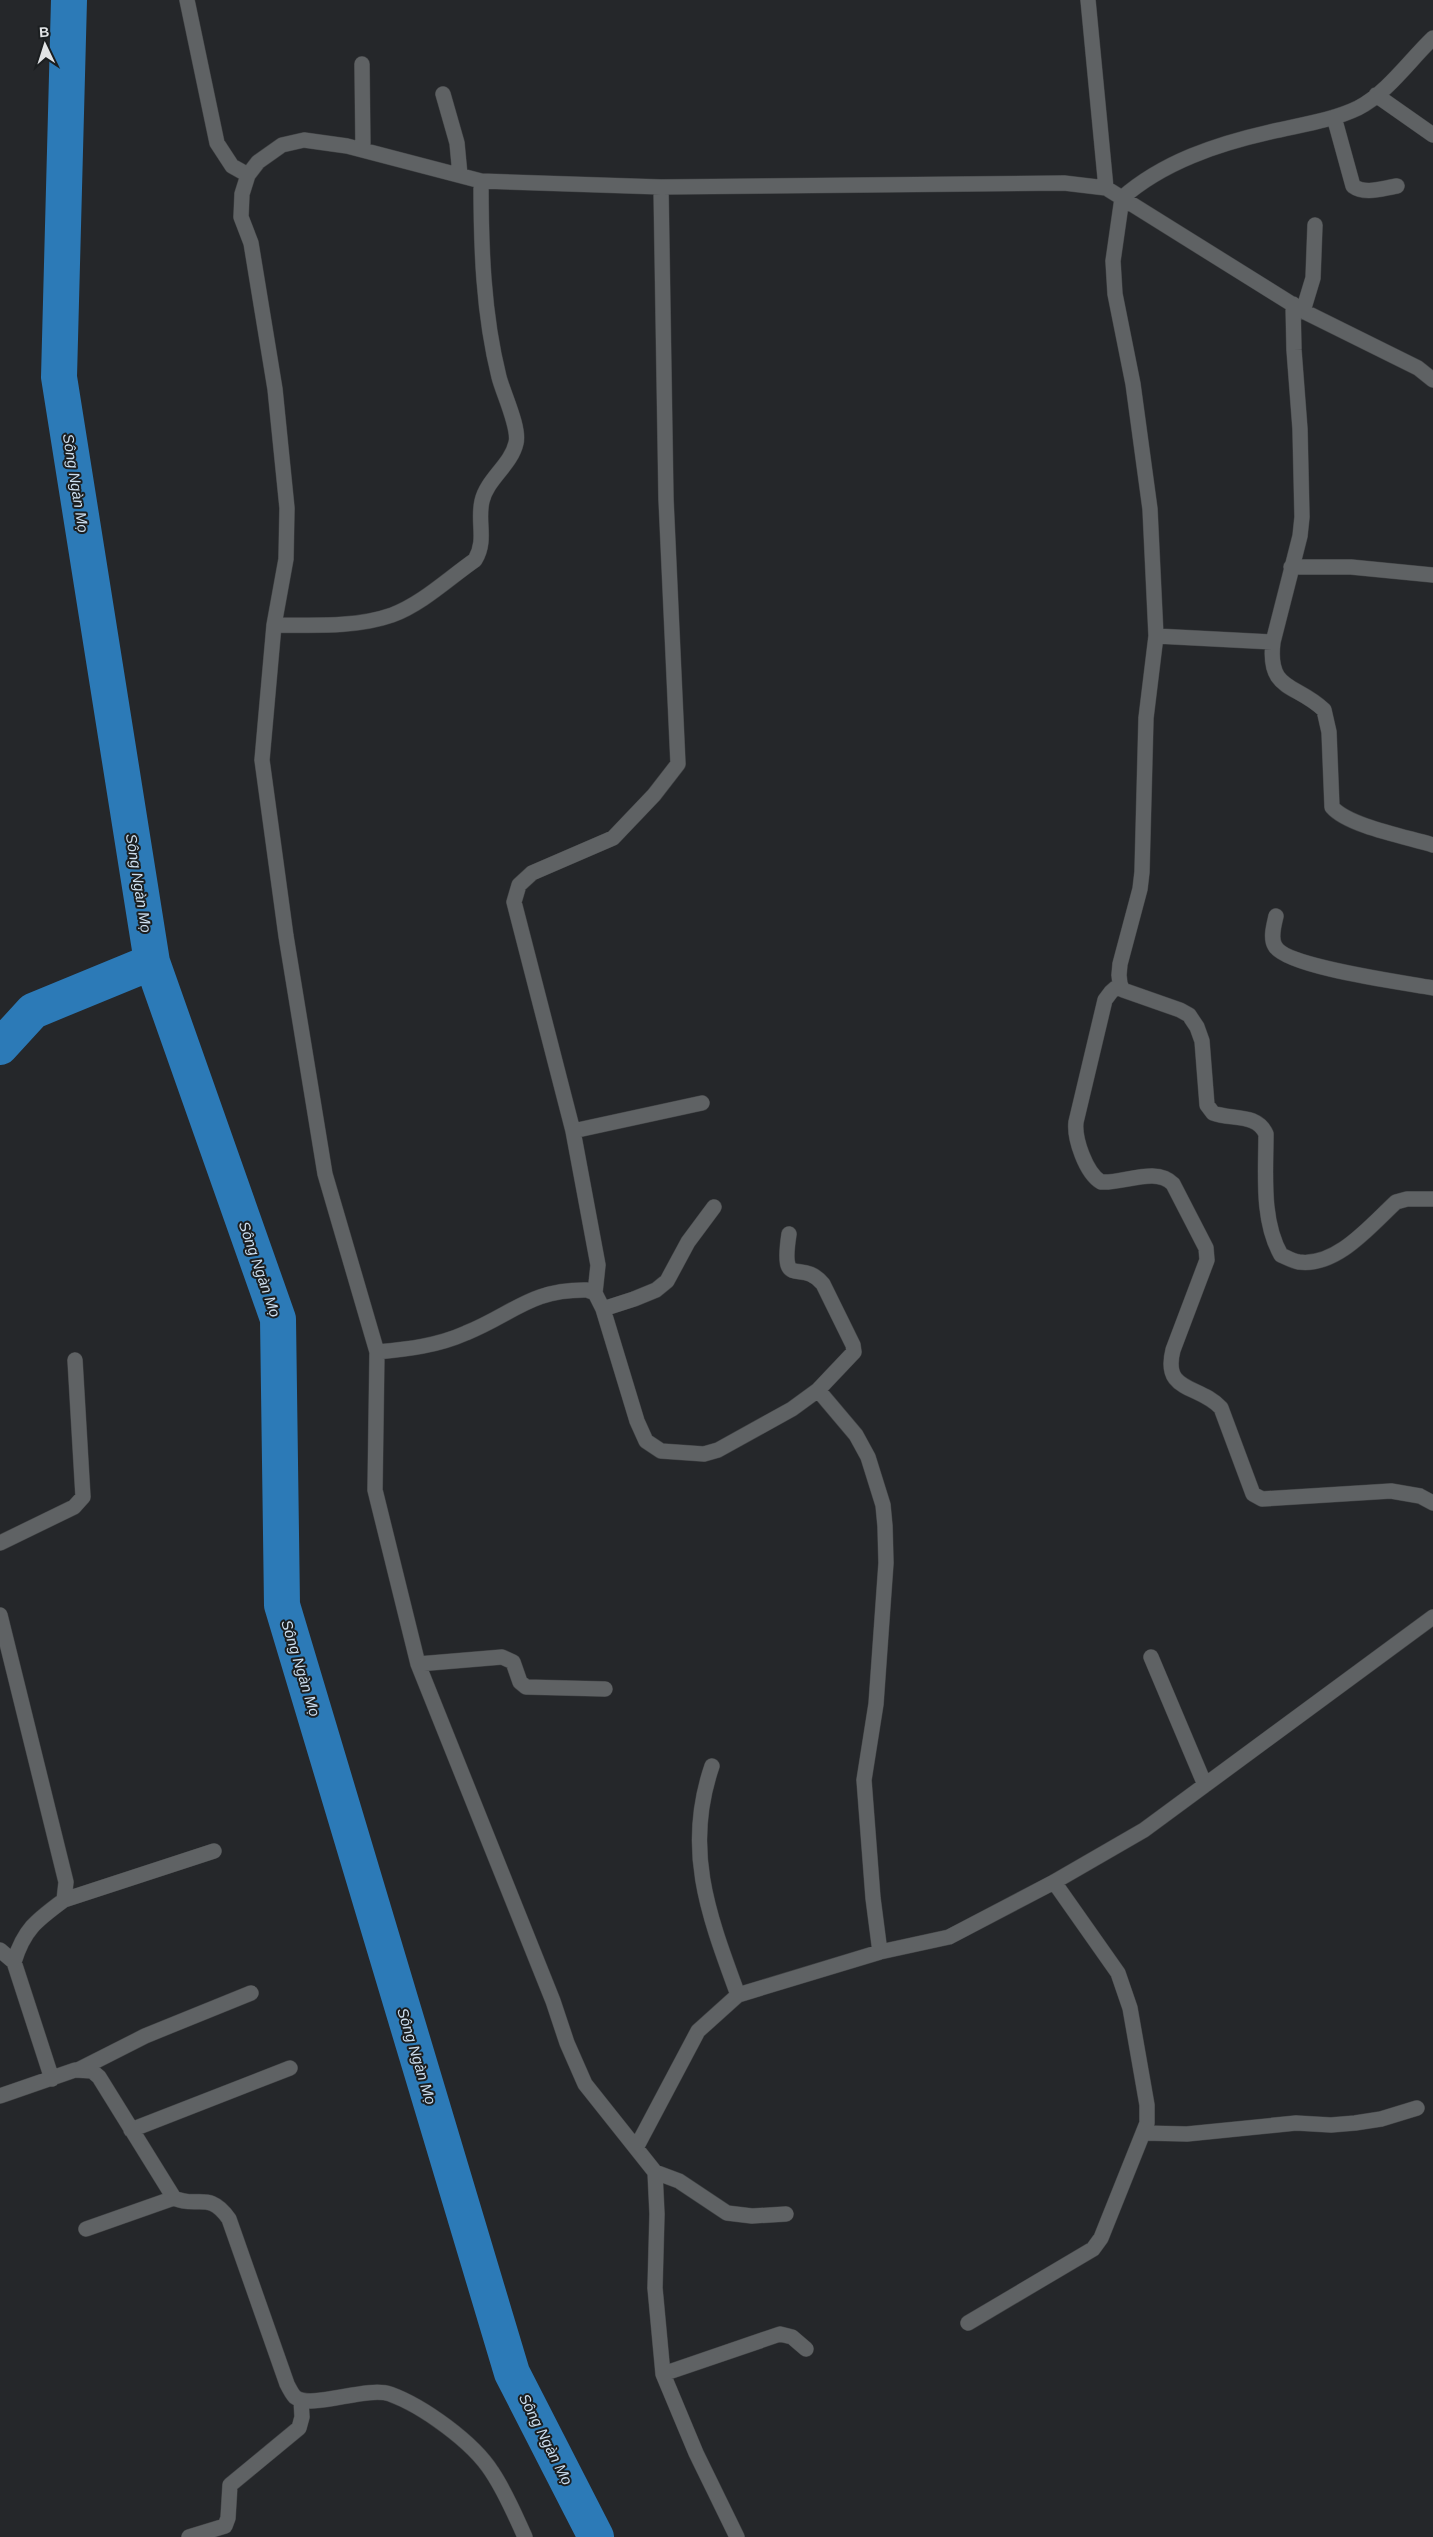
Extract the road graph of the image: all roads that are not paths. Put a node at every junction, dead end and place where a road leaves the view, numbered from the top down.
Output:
1 (187, 0) edge
2 (1088, 0) edge
3 (1433, 38) edge
4 (362, 64) dead end
5 (443, 94) dead end
6 (1376, 96) junction
7 (1334, 117) junction
8 (1433, 135) edge
9 (363, 150) junction
10 (460, 174) junction
11 (248, 175) junction
12 (481, 181) junction
13 (1396, 186) dead end
14 (661, 187) junction
15 (1106, 188) junction
16 (1122, 198) junction
17 (1315, 225) dead end
18 (1298, 308) junction
19 (1433, 380) edge
20 (1292, 566) junction
21 (1433, 575) edge
22 (274, 625) junction
23 (1156, 636) junction
24 (1273, 642) junction
25 (1433, 845) edge
26 (1276, 916) dead end
27 (1120, 984) junction
28 (1433, 988) edge
29 (702, 1103) dead end
30 (573, 1131) junction
31 (1433, 1199) edge
32 (714, 1207) dead end
33 (790, 1234) dead end
34 (595, 1293) junction
35 (603, 1309) junction
36 (377, 1352) junction
37 (75, 1360) dead end
38 (818, 1390) junction
39 (1433, 1503) edge
40 (0, 1544) edge
41 (0, 1615) edge
42 (1433, 1618) edge
43 (1151, 1657) dead end
44 (418, 1664) junction
45 (605, 1690) dead end
46 (712, 1766) dead end
47 (1205, 1785) junction
48 (214, 1851) dead end
49 (1054, 1882) junction
50 (64, 1900) junction
51 (0, 1950) edge
52 (880, 1952) junction
53 (14, 1962) junction
54 (251, 1993) dead end
55 (738, 1995) junction
56 (290, 2068) dead end
57 (80, 2069) junction
58 (52, 2079) junction
59 (0, 2096) edge
60 (1417, 2108) dead end
61 (132, 2130) junction
62 (1144, 2133) junction
63 (636, 2148) junction
64 (655, 2172) junction
65 (174, 2198) junction
66 (786, 2214) dead end
67 (86, 2229) dead end
68 (968, 2323) dead end
69 (806, 2350) dead end
70 (663, 2374) junction
71 (301, 2400) junction
72 (189, 2537) edge
73 (525, 2537) edge
74 (737, 2537) edge

1 - 11 street
2 - 15 street
3 - 6 street
4 - 9 street
5 - 10 street
6 - 7 street
6 - 8 street
7 - 13 street
7 - 16 street
9 - 10 street
9 - 11 street
10 - 12 street
11 - 22 street
12 - 14 street
12 - 22 street
14 - 15 street
14 - 30 street
15 - 16 street
16 - 18 street
16 - 23 street
17 - 18 street
18 - 19 street
18 - 20 street
20 - 21 street
20 - 24 street
22 - 36 street
23 - 24 street
23 - 27 street
24 - 25 street
26 - 28 street
27 - 31 street
27 - 39 street
29 - 30 street
30 - 34 street
32 - 35 street
33 - 38 street
34 - 35 street
34 - 36 street
35 - 38 street
36 - 44 street
37 - 40 street
38 - 52 street
41 - 50 street
42 - 47 street
43 - 47 street
44 - 45 street
44 - 63 street
46 - 55 street
47 - 49 street
48 - 50 street
49 - 52 street
49 - 62 street
50 - 53 street
51 - 53 street
52 - 55 street
53 - 58 street
54 - 57 street
55 - 63 street
56 - 61 street
57 - 58 street
57 - 61 street
58 - 59 street
60 - 62 street
61 - 65 street
62 - 68 street
63 - 64 street
64 - 66 street
64 - 70 street
65 - 67 street
65 - 71 street
69 - 70 street
70 - 74 street
71 - 72 street
71 - 73 street

